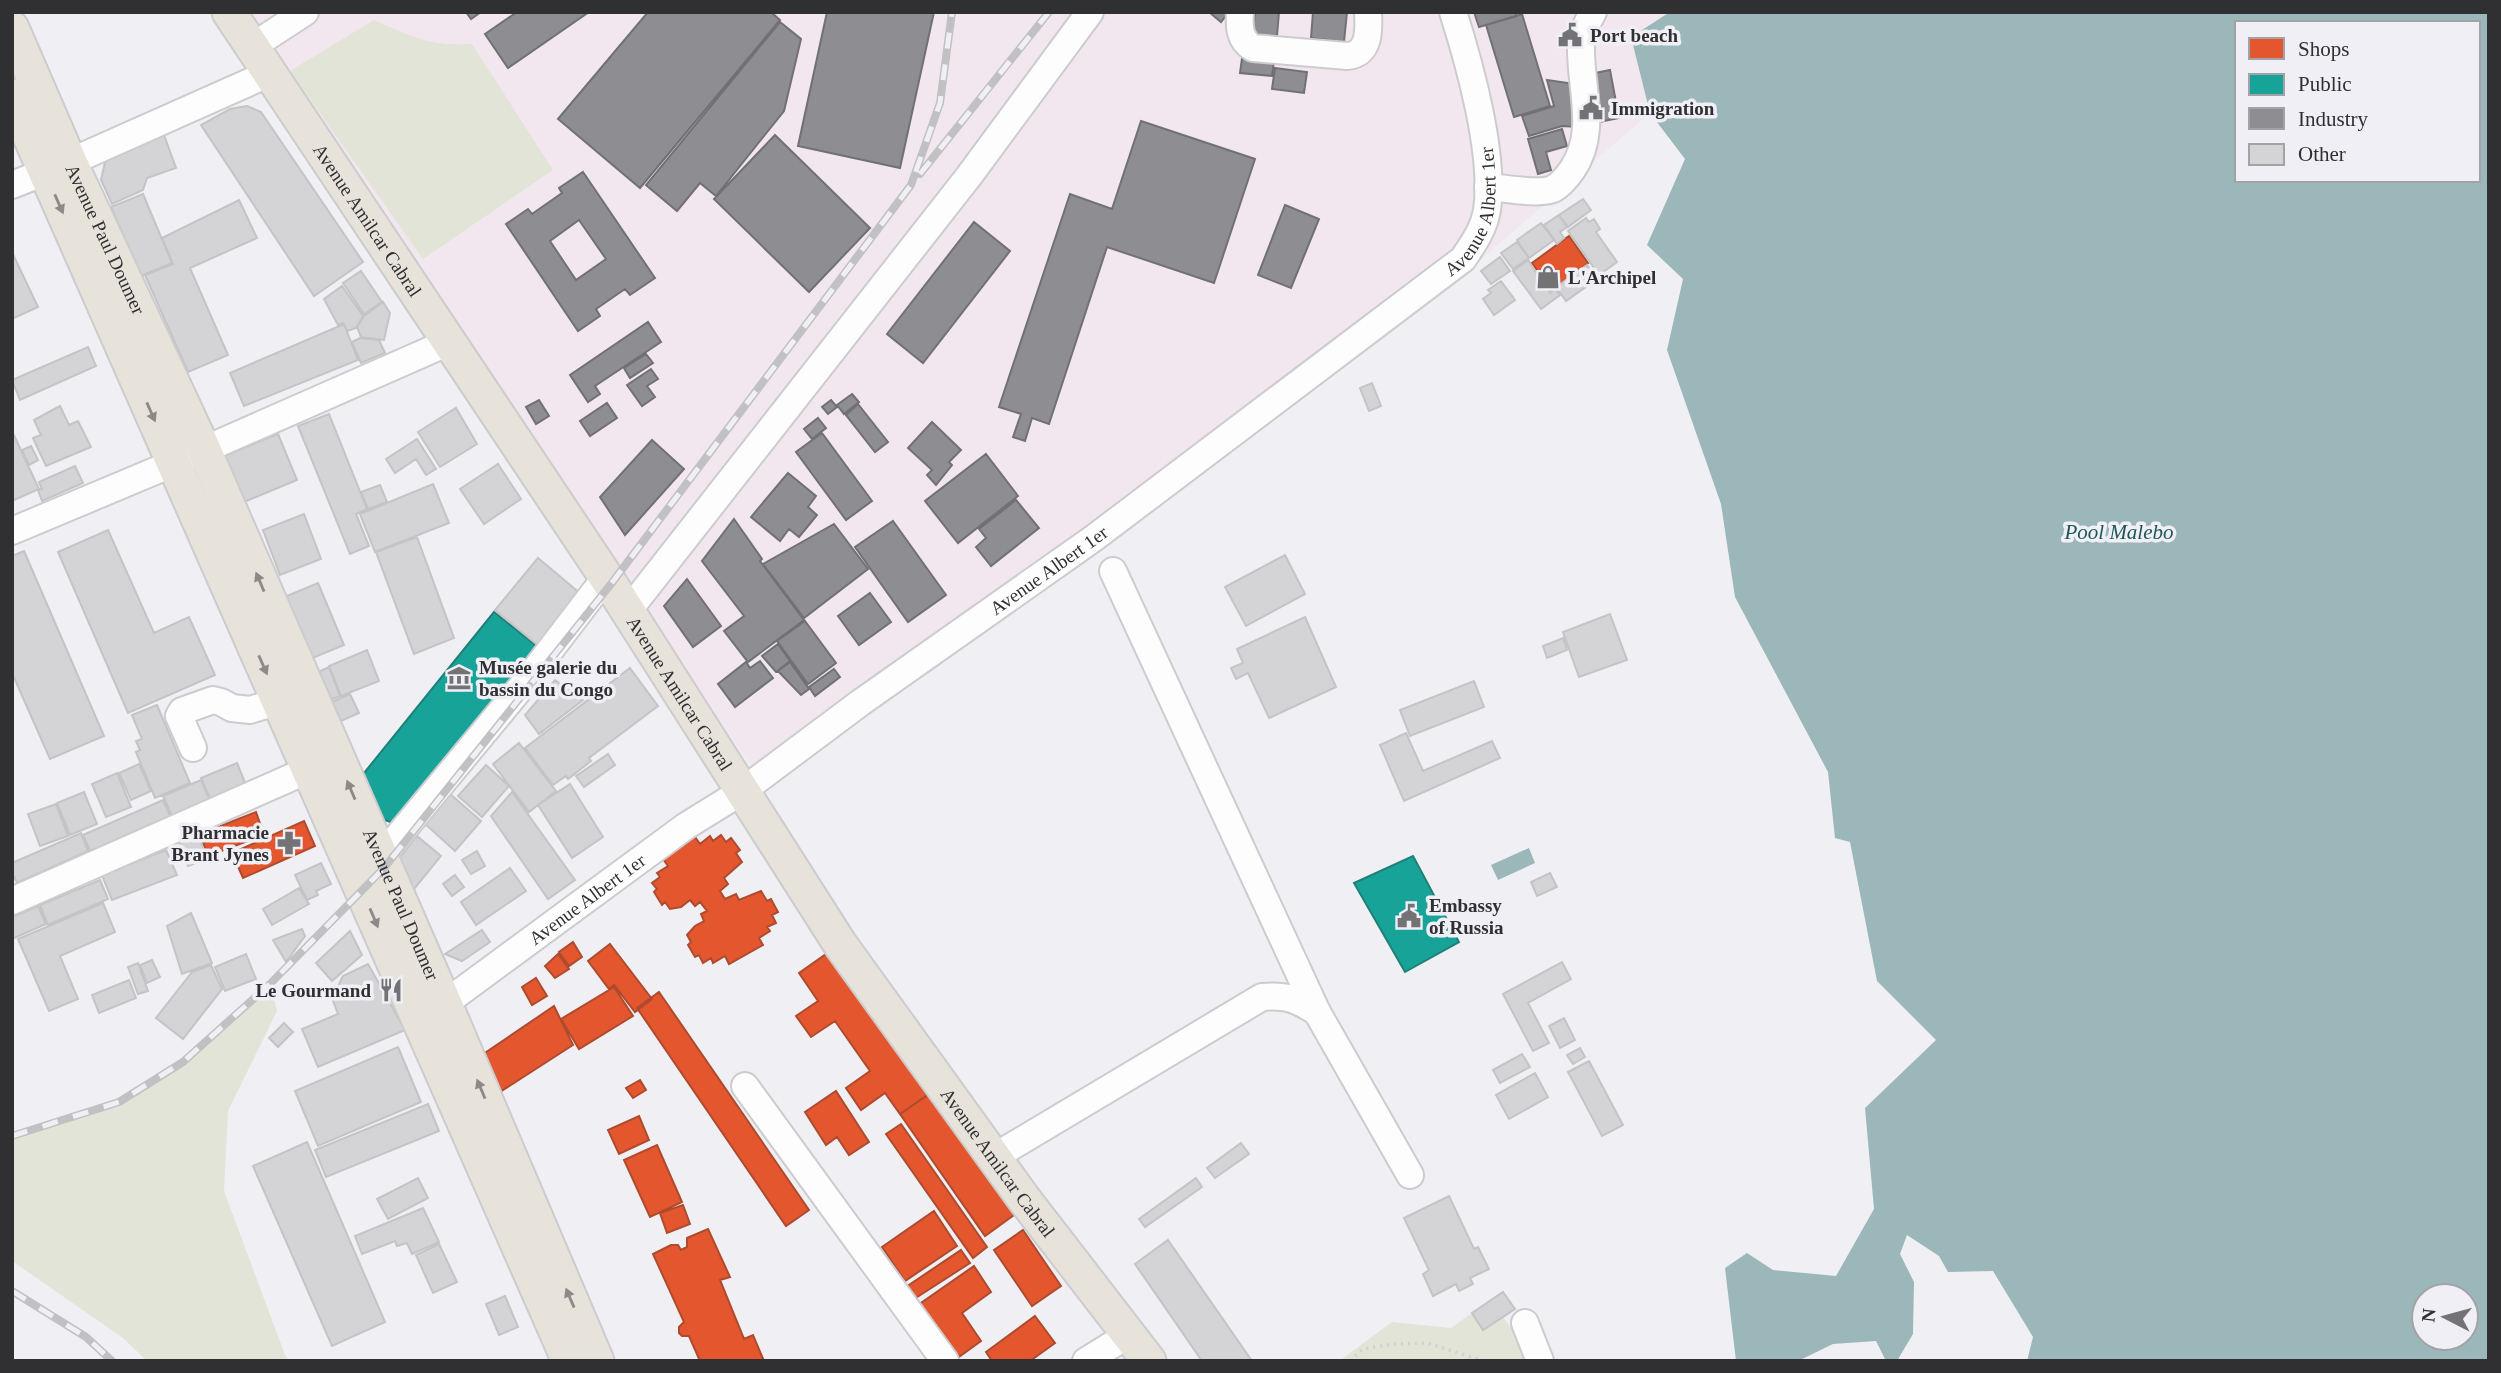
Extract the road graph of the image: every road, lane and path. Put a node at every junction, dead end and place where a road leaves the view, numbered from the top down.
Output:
1 (229, 12) edge
2 (305, 12) edge
3 (1090, 12) edge
4 (1240, 12) edge
5 (1368, 12) edge
6 (1453, 12) edge
7 (1593, 12) edge
8 (12, 28) edge
9 (262, 59) junction
10 (12, 96) edge
11 (57, 167) junction
12 (12, 185) edge
13 (1488, 187) junction
14 (449, 342) junction
15 (144, 358) junction
16 (204, 450) junction
17 (174, 463) junction
18 (12, 531) edge
19 (1114, 571) dead end
20 (606, 577) junction
21 (628, 611) junction
22 (293, 695) junction
23 (193, 748) dead end
24 (323, 763) junction
25 (741, 792) junction
26 (370, 870) junction
27 (12, 901) edge
28 (1289, 952) junction
29 (1262, 997) junction
30 (1317, 1012) junction
31 (432, 1013) junction
32 (745, 1086) dead end
33 (994, 1157) junction
34 (1410, 1175) dead end
35 (1525, 1323) dead end
36 (1128, 1335) junction
37 (569, 1361) edge
38 (597, 1361) edge
39 (945, 1361) edge
40 (1086, 1361) edge
41 (1149, 1361) edge
42 (1350, 1361) edge
43 (1484, 1361) edge
44 (1540, 1361) edge

1 - 9 main road, Avenue Amilcar Cabral
2 - 9 street
3 - 21 street
4 - 5 street
6 - 13 street, Avenue Albert 1er
7 - 13 street
8 - 11 main road, Avenue Paul Doumer
9 - 11 street
9 - 14 main road, Avenue Amilcar Cabral
10 - 11 main road, Avenue Paul Doumer
11 - 12 street
11 - 15 main road, Avenue Paul Doumer
13 - 25 street, Avenue Albert 1er
14 - 16 street
14 - 20 main road, Avenue Amilcar Cabral
15 - 16 main road, Avenue Paul Doumer
15 -> 17 main road, Avenue Paul Doumer
16 - 17 street
22 -> 16 main road, Avenue Paul Doumer
17 - 18 street
17 -> 22 main road, Avenue Paul Doumer
19 - 28 street
20 - 21 main road, Avenue Amilcar Cabral
20 - 26 street
21 - 25 main road, Avenue Amilcar Cabral
22 - 23 street
22 - 24 main road, Avenue Paul Doumer
24 - 26 main road, Avenue Paul Doumer
24 - 27 street
25 - 31 street, Avenue Albert 1er
25 - 33 main road, Avenue Amilcar Cabral
26 - 31 main road, Avenue Paul Doumer
28 - 29 street
28 - 30 street
29 - 30 street
29 - 33 street
30 - 34 street
31 - 37 main road, Avenue Paul Doumer
38 -> 31 main road, Avenue Paul Doumer
32 - 39 street
33 - 36 main road, Avenue Amilcar Cabral
35 - 44 street
36 - 40 street
36 - 41 main road, Avenue Amilcar Cabral
42 - 43 path

